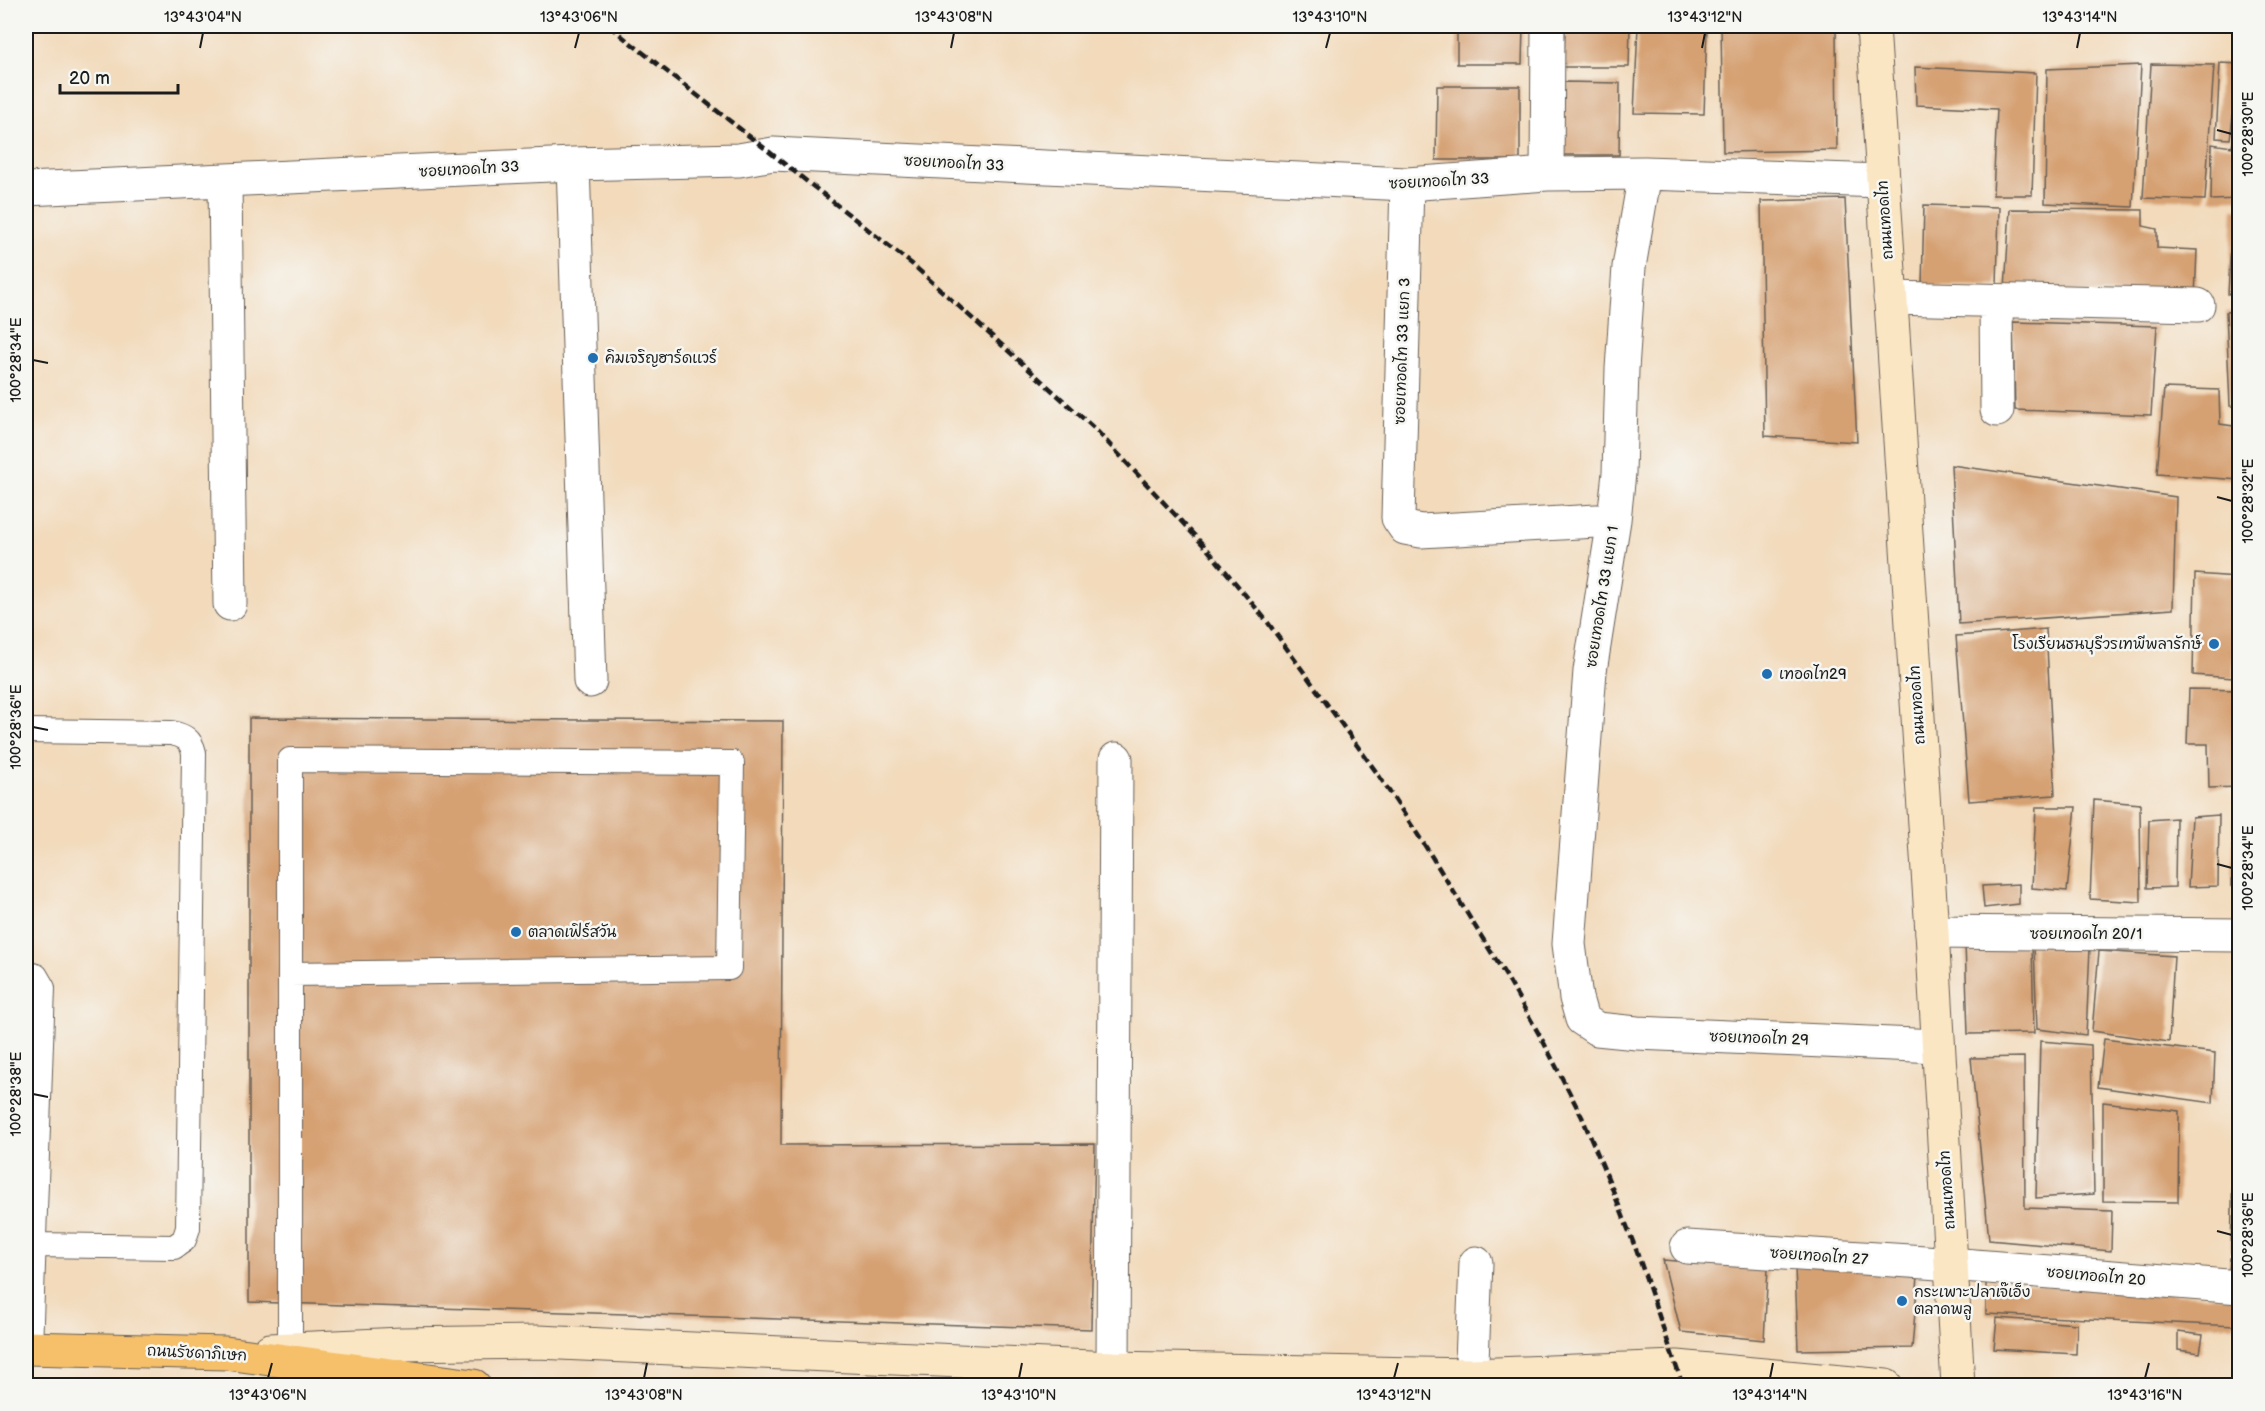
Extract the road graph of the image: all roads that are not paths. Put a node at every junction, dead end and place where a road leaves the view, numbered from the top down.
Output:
1 (1548, 26) edge
2 (1873, 26) edge
3 (573, 164) junction
4 (1645, 173) junction
5 (1547, 174) junction
6 (225, 180) junction
7 (1882, 181) junction
8 (1407, 184) junction
9 (26, 189) edge
10 (1890, 298) junction
11 (1996, 301) junction
12 (2198, 305) dead end
13 (1997, 410) dead end
14 (1614, 520) junction
15 (230, 604) dead end
16 (590, 681) dead end
17 (26, 731) edge
18 (1116, 759) dead end
19 (1932, 932) junction
20 (2240, 935) edge
21 (26, 973) edge
22 (290, 974) junction
23 (1582, 1020) joint
24 (1938, 1046) junction
25 (34, 1245) junction
26 (1687, 1247) dead end
27 (1476, 1263) dead end
28 (1952, 1265) junction
29 (2240, 1287) edge
30 (28, 1348) edge
31 (290, 1350) junction
32 (226, 1353) junction
33 (1113, 1368) junction
34 (1471, 1380) edge
35 (474, 1386) edge
36 (1886, 1386) edge
37 (1958, 1386) edge

1 - 5 street
2 - 7 main road, ถนนเทอดไท
3 - 6 street, ซอยเทอดไท 33
3 - 8 street, ซอยเทอดไท 33
3 - 16 street
4 - 5 street, ซอยเทอดไท 33
4 - 7 street, ซอยเทอดไท 33
4 - 14 street, ซอยเทอดไท 33 แยก 1
5 - 8 street, ซอยเทอดไท 33
6 - 9 street, ซอยเทอดไท 33
6 - 15 street
7 - 10 main road, ถนนเทอดไท
8 - 14 street, ซอยเทอดไท 33 แยก 3
10 - 11 street
10 - 19 main road, ถนนเทอดไท
11 - 12 street
11 - 13 street
14 - 23 street, ซอยเทอดไท 33 แยก 1
17 - 25 lane
18 - 33 street
19 - 20 street, ซอยเทอดไท 20/1
19 - 24 main road, ถนนเทอดไท
21 - 25 lane
22 - 22 lane
22 - 31 lane
23 - 24 street, ซอยเทอดไท 29
24 - 28 main road, ถนนเทอดไท
25 - 30 lane
26 - 28 street, ซอยเทอดไท 27
27 - 34 street
28 - 29 street, ซอยเทอดไท 20
28 - 37 main road, ถนนเทอดไท
30 - 32 main road, ถนนรัชดาภิเษก
31 - 32 main road
31 - 33 main road
32 - 35 main road, ถนนรัชดาภิเษก
33 - 34 main road
34 - 36 main road

